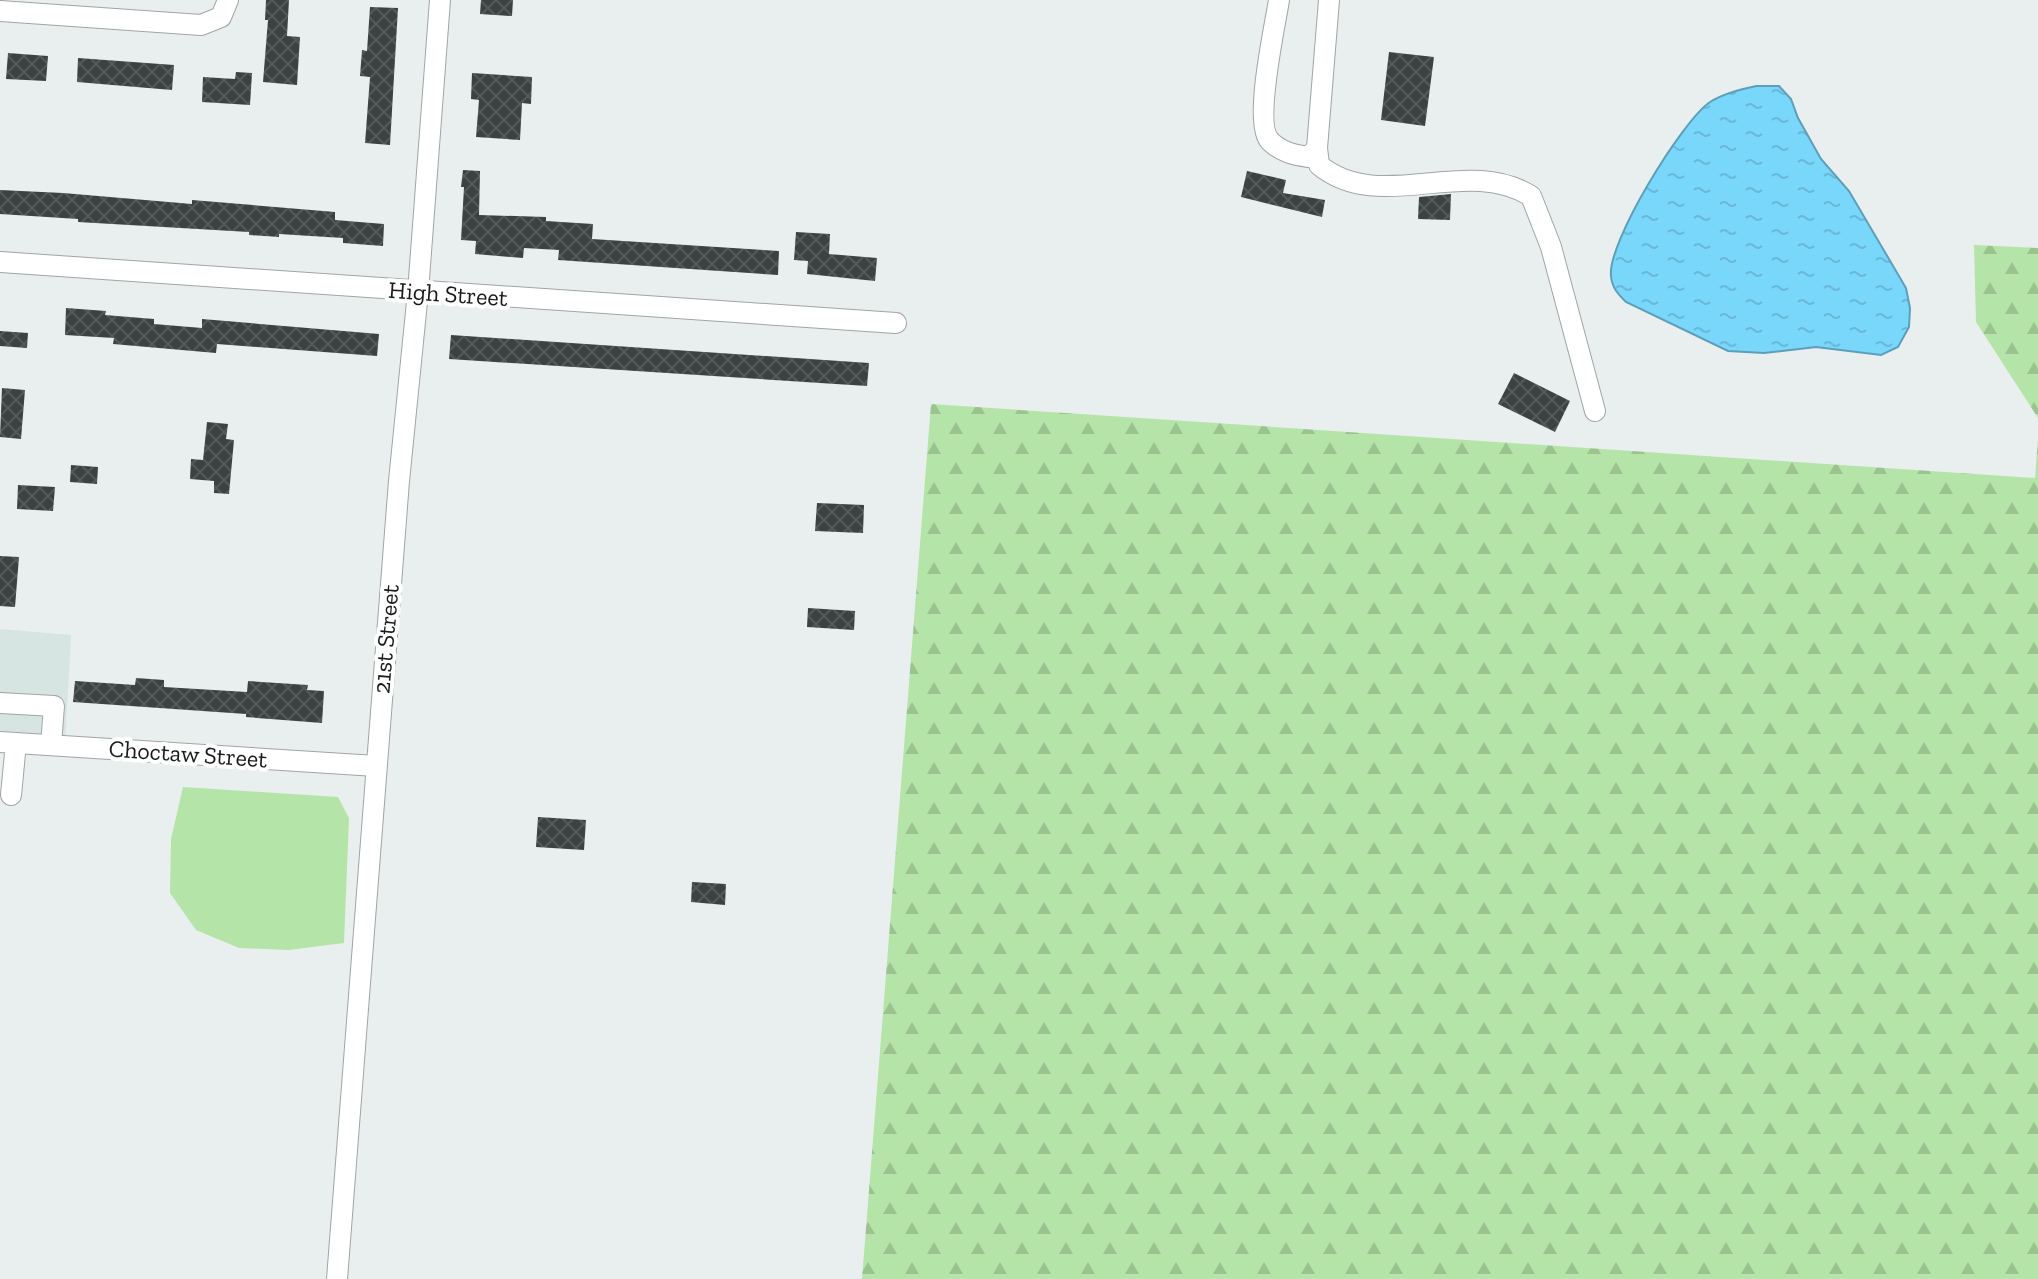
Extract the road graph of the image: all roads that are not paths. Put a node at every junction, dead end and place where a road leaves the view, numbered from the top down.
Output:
1 (228, 0) edge
2 (440, 0) edge
3 (1279, 0) edge
4 (1329, 0) edge
5 (0, 11) edge
6 (1317, 148) junction
7 (0, 262) edge
8 (418, 292) junction
9 (896, 323) dead end
10 (1595, 411) dead end
11 (0, 703) edge
12 (8, 743) edge
13 (51, 745) junction
14 (376, 766) junction
15 (11, 795) dead end
16 (337, 1279) edge

1 - 5 street
2 - 8 street, 21st Street
3 - 6 street
4 - 6 street
6 - 10 street
7 - 8 street, High Street
8 - 9 street, High Street
8 - 14 street, 21st Street
11 - 13 street
12 - 13 street, Choctaw Street
12 - 15 street
13 - 14 street, Choctaw Street
14 - 16 street, 21st Street

